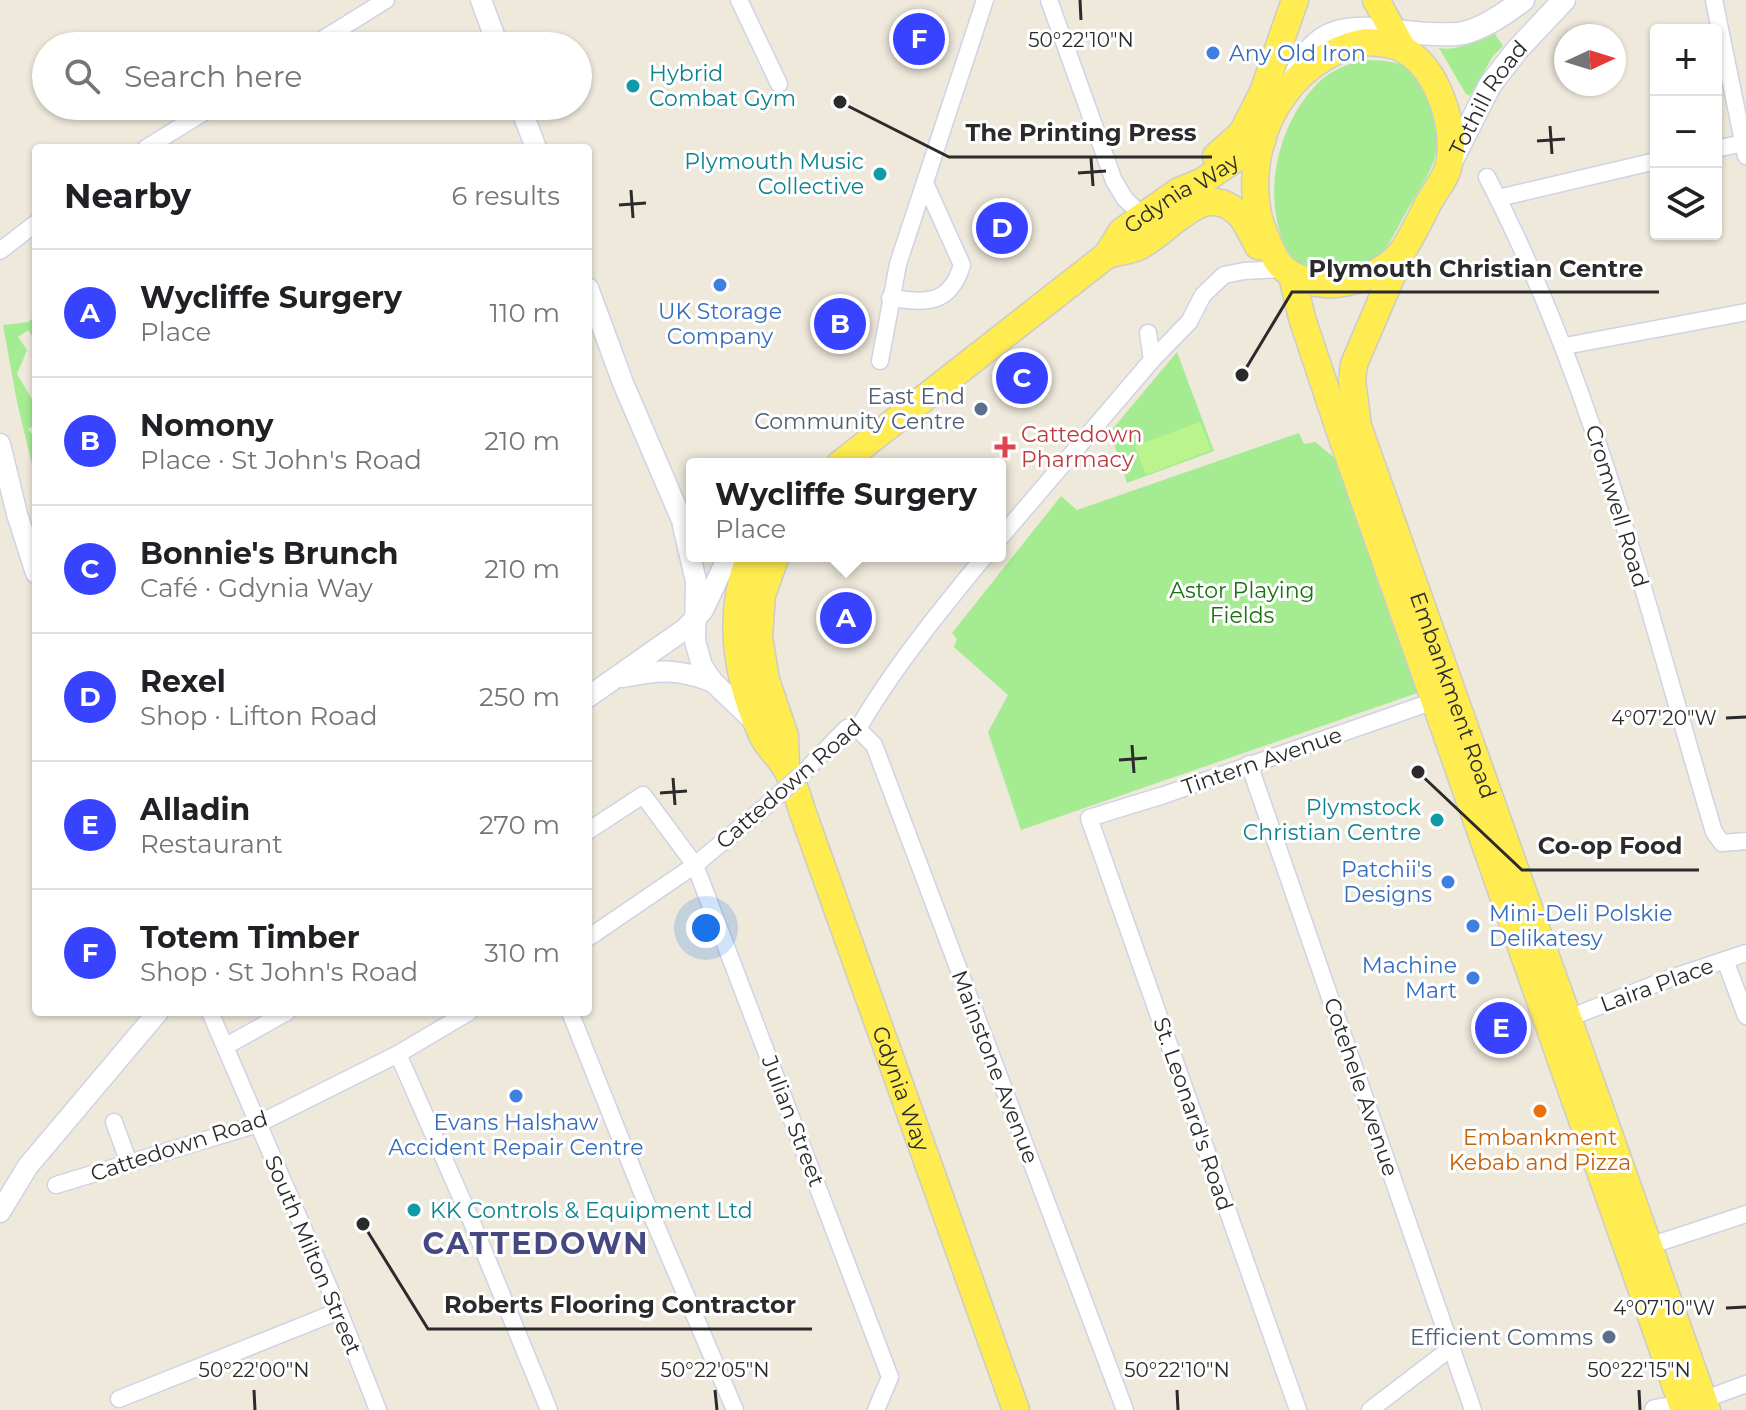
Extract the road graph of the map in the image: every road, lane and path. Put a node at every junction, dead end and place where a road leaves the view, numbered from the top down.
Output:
1 (386, 0) edge
2 (481, 0) edge
3 (739, 0) edge
4 (985, 0) edge
5 (1049, 0) edge
6 (1297, 0) edge
7 (1523, 0) edge
8 (1564, 0) edge
9 (1714, 0) edge
10 (1381, 11) edge
11 (335, 32) edge
12 (493, 32) edge
13 (1403, 49) junction
14 (779, 84) dead end
15 (1288, 87) junction
16 (191, 120) edge
17 (525, 120) edge
18 (1262, 141) junction
19 (152, 144) edge
20 (534, 144) edge
21 (1722, 149) edge
22 (1744, 150) edge
23 (1650, 162) edge
24 (1449, 166) junction
25 (1487, 177) dead end
26 (925, 183) junction
27 (1179, 191) junction
28 (1498, 198) junction
29 (1143, 216) junction
30 (32, 226) edge
31 (0, 251) edge
32 (1402, 252) junction
33 (1107, 255) junction
34 (1284, 269) junction
35 (890, 298) junction
36 (592, 299) edge
37 (1746, 312) edge
38 (1148, 333) dead end
39 (1565, 346) junction
40 (1152, 360) junction
41 (880, 361) dead end
42 (0, 444) edge
43 (848, 458) edge
44 (681, 518) junction
45 (686, 527) edge
46 (1006, 531) edge
47 (686, 539) edge
48 (32, 561) edge
49 (691, 562) edge
50 (724, 562) edge
51 (748, 562) edge
52 (774, 562) edge
53 (980, 562) edge
54 (694, 619) junction
55 (617, 678) junction
56 (713, 682) junction
57 (592, 694) edge
58 (1434, 701) junction
59 (758, 725) junction
60 (858, 729) junction
61 (1249, 764) junction
62 (786, 768) junction
63 (1089, 818) joint
64 (592, 828) edge
65 (1746, 841) edge
66 (695, 865) junction
67 (592, 935) edge
68 (1746, 953) edge
69 (1725, 960) junction
70 (155, 1016) edge
71 (212, 1016) edge
72 (280, 1016) edge
73 (462, 1016) edge
74 (572, 1016) edge
75 (1746, 1016) edge
76 (1569, 1018) junction
77 (226, 1046) junction
78 (398, 1054) junction
79 (114, 1122) dead end
80 (258, 1124) junction
81 (129, 1163) junction
82 (56, 1185) dead end
83 (0, 1212) edge
84 (1746, 1214) edge
85 (1649, 1246) junction
86 (339, 1311) junction
87 (1451, 1348) junction
88 (1746, 1384) edge
89 (119, 1399) dead end
90 (1694, 1407) edge
91 (378, 1410) edge
92 (549, 1410) edge
93 (735, 1410) edge
94 (876, 1410) edge
95 (1016, 1410) edge
96 (1125, 1410) edge
97 (1298, 1410) edge
98 (1370, 1410) edge
99 (1473, 1410) edge
100 (1655, 1410) edge

1 - 11 street
2 - 12 street
3 - 14 street
4 - 26 street
5 - 29 street
6 - 15 main road
6 - 27 main road
7 - 10 main road, Tothill Road
8 - 24 main road, Tothill Road
9 - 22 street
10 - 13 main road
10 - 15 main road, Tothill Road
13 - 15 main road
13 - 24 main road
15 - 18 main road
16 - 19 street
17 - 20 street
18 - 27 main road, Gdynia Way
18 - 34 main road
21 - 22 street
23 - 28 street
24 - 32 main road
25 - 28 street, Cromwell Road
26 - 35 street
26 - 35 street
27 - 29 main road, Gdynia Way
28 - 39 street, Cromwell Road
29 - 33 main road, Gdynia Way
30 - 31 street
32 - 34 main road
32 - 76 main road, Embankment Road
33 - 34 main road, Gdynia Way
33 - 43 main road, Gdynia Way
34 - 40 street
34 - 58 main road, Embankment Road
35 - 41 street
36 - 44 street
37 - 39 street
38 - 40 street
39 - 65 street, Cromwell Road
40 - 46 street
42 - 48 street
44 - 45 street
44 - 47 street
49 - 54 street
50 - 54 street
51 - 59 main road, Gdynia Way
52 - 62 main road, Gdynia Way
53 - 60 street, Cattedown Road
54 - 55 street
54 - 56 street
55 - 56 street
55 - 57 street
56 - 59 street
58 - 61 street, Tintern Avenue
58 - 90 main road, Embankment Road
59 - 62 main road, Gdynia Way
60 - 66 street, Cattedown Road, bridge
60 - 96 street, Mainstone Avenue
61 - 63 street, Tintern Avenue
61 - 87 street, Cotehele Avenue
62 - 95 main road, Gdynia Way
63 - 97 street, St. Leonard's Road
64 - 66 street, Julian Street
66 - 67 street, Cattedown Road
66 - 94 street, Julian Street
68 - 69 street, Laira Place
69 - 75 street
69 - 76 street, Laira Place
70 - 83 street
71 - 77 street, South Milton Street
72 - 77 street
73 - 78 street, Cattedown Road
74 - 93 street
76 - 85 main road, Embankment Road
77 - 80 street, South Milton Street
78 - 80 street, Cattedown Road
78 - 92 street
79 - 81 street
80 - 81 street, Cattedown Road
80 - 86 street, South Milton Street
81 - 82 street, Cattedown Road
84 - 85 street
85 - 90 main road, Embankment Road
86 - 89 street
86 - 91 street, South Milton Street
87 - 98 street
87 - 99 street, Cotehele Avenue
88 - 90 street
90 - 100 street

